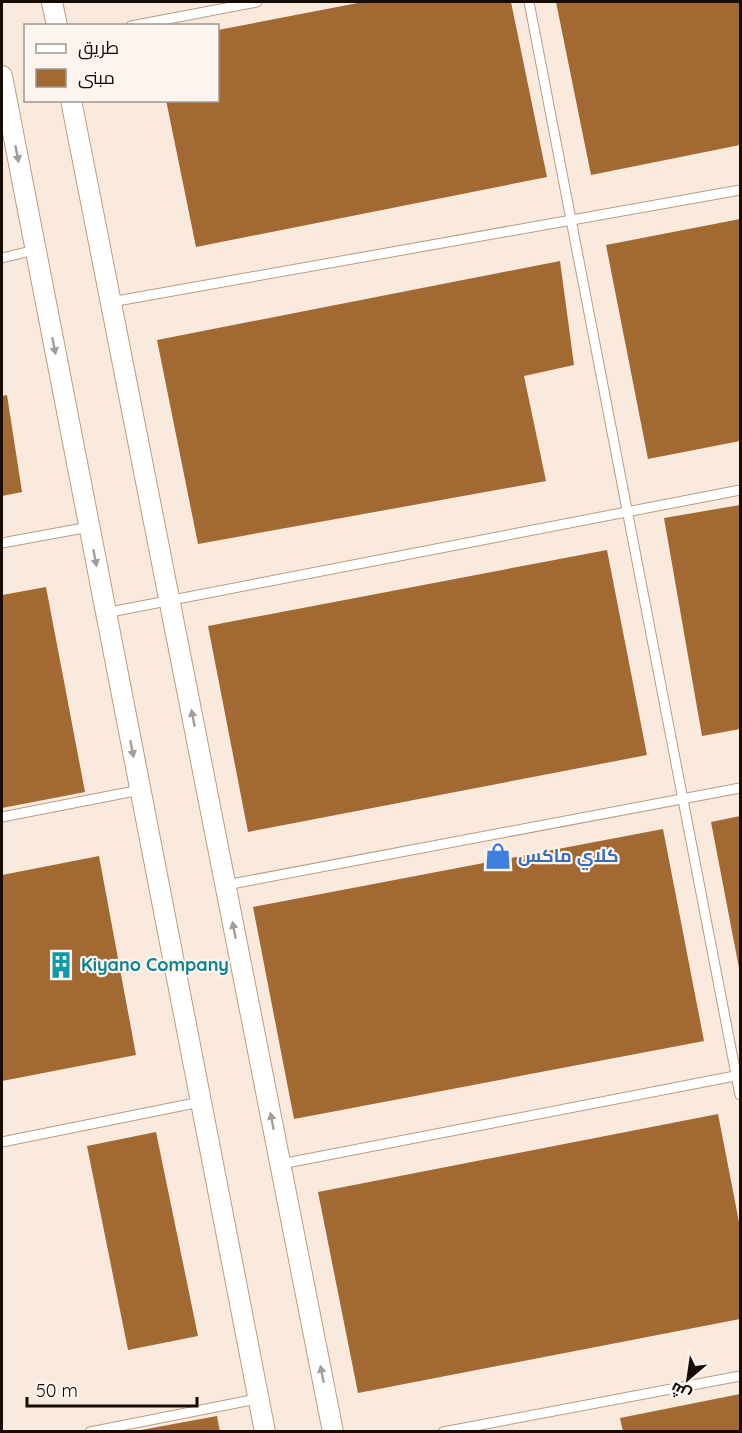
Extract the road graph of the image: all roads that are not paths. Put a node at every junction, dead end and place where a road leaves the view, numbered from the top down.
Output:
1 (52, 2) edge
2 (256, 2) edge
3 (530, 2) edge
4 (57, 24) edge
5 (141, 24) edge
6 (2, 76) edge
7 (71, 102) edge
8 (741, 190) edge
9 (570, 220) junction
10 (35, 250) junction
11 (2, 258) edge
12 (111, 302) junction
13 (741, 490) edge
14 (628, 512) junction
15 (89, 526) junction
16 (2, 543) edge
17 (170, 600) junction
18 (105, 613) junction
19 (741, 788) edge
20 (140, 790) junction
21 (683, 799) junction
22 (2, 817) edge
23 (226, 885) junction
24 (739, 1076) edge
25 (741, 1095) edge
26 (200, 1102) junction
27 (2, 1142) edge
28 (281, 1164) junction
29 (741, 1376) edge
30 (257, 1399) junction
31 (90, 1431) edge
32 (265, 1431) edge
33 (333, 1431) edge
34 (443, 1431) edge

1 - 4 street
2 - 5 lane
3 - 9 lane
6 -> 10 street
7 - 12 street
8 - 9 lane
9 - 12 lane
9 - 14 lane
10 - 11 lane
10 -> 15 street
12 - 17 street
13 - 14 lane
14 - 17 lane
14 - 21 lane
15 - 16 lane
15 -> 18 street
17 - 18 lane
23 -> 17 street
18 -> 20 street
19 - 21 lane
20 - 22 lane
20 - 26 street
21 - 23 lane
21 - 24 lane
28 -> 23 street
24 - 25 lane
24 - 28 lane
26 - 27 lane
26 - 30 street
33 -> 28 street
29 - 34 lane
30 - 31 lane
30 - 32 street

